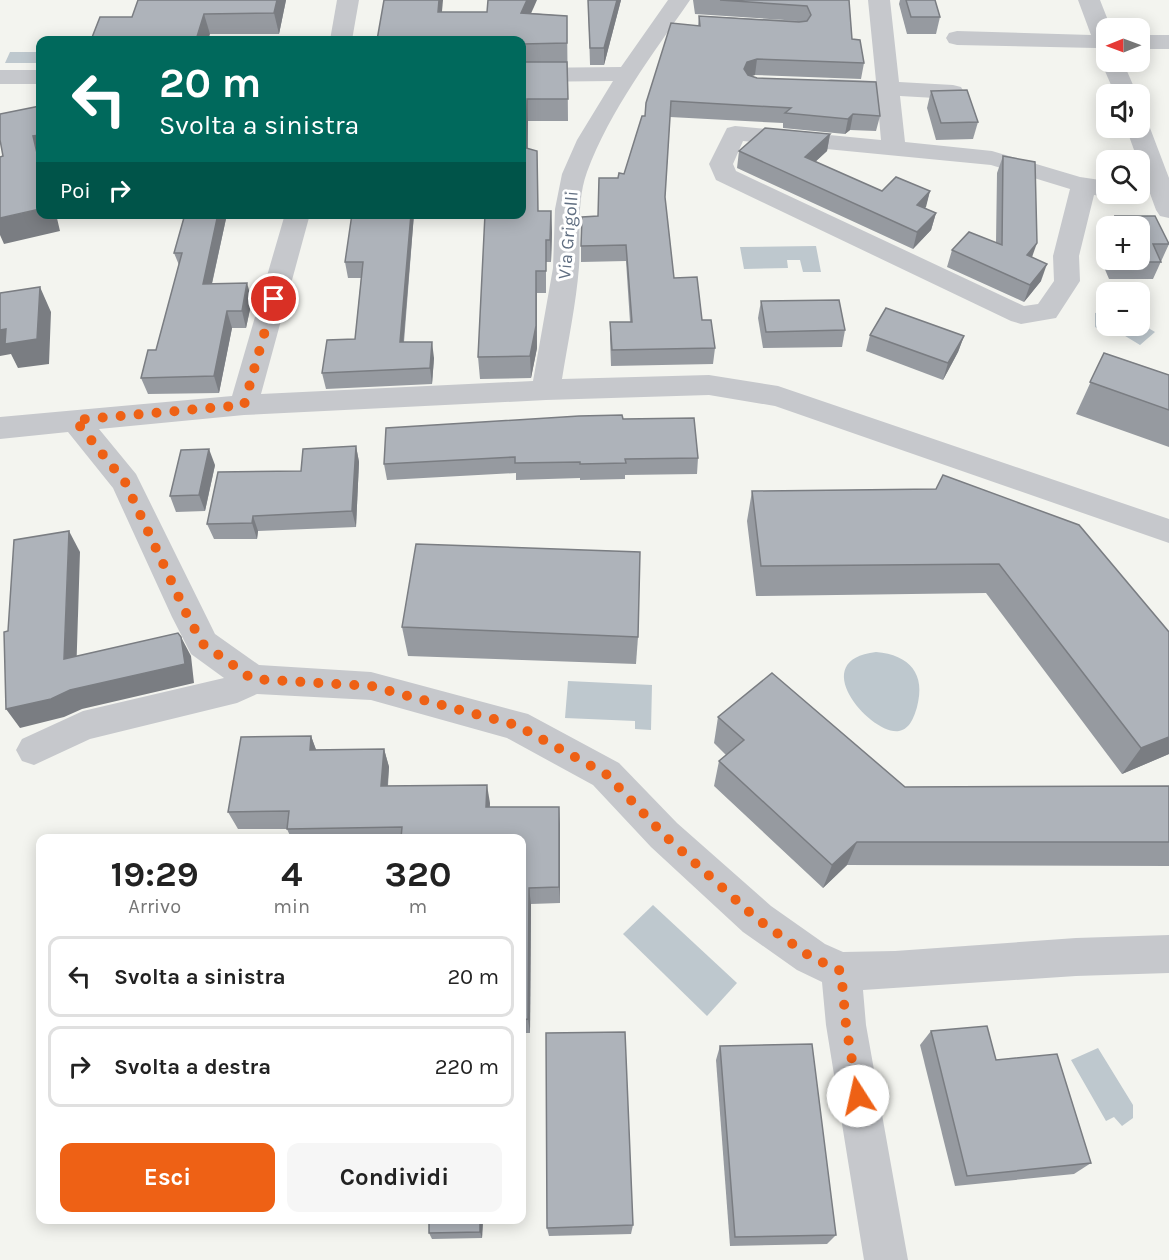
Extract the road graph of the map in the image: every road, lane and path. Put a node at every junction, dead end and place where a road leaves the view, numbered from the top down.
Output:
1 (348, 0) edge
2 (879, 0) edge
3 (1089, 0) edge
4 (678, 14) edge
5 (1096, 18) edge
6 (342, 36) edge
7 (957, 38) dead end
8 (1150, 42) edge
9 (1169, 42) edge
10 (1096, 47) edge
11 (628, 74) junction
12 (526, 75) edge
13 (0, 77) edge
14 (36, 77) edge
15 (1096, 79) dead end
16 (1109, 84) edge
17 (815, 86) edge
18 (886, 88) junction
19 (952, 92) edge
20 (1141, 138) edge
21 (894, 149) junction
22 (1095, 188) edge
23 (1158, 199) edge
24 (297, 219) edge
25 (546, 390) junction
26 (244, 405) junction
27 (75, 420) junction
28 (0, 428) edge
29 (1169, 531) edge
30 (252, 679) junction
31 (34, 750) dead end
32 (1169, 954) edge
33 (841, 971) junction
34 (886, 1260) edge

1 - 6 street
2 - 18 street
3 - 5 street
4 - 11 street, Via Grigolli
7 - 10 street
8 - 9 street
11 - 12 street
11 - 25 street, Via Grigolli
13 - 14 street
15 - 16 street
17 - 18 street
18 - 19 street
18 - 21 street
20 - 23 street
21 - 22 street
21 - 22 street
24 - 26 street
25 - 26 street
25 - 29 street
26 - 27 street
27 - 28 street
27 - 30 street
30 - 31 street
30 - 33 street
32 - 33 street
33 - 34 street

